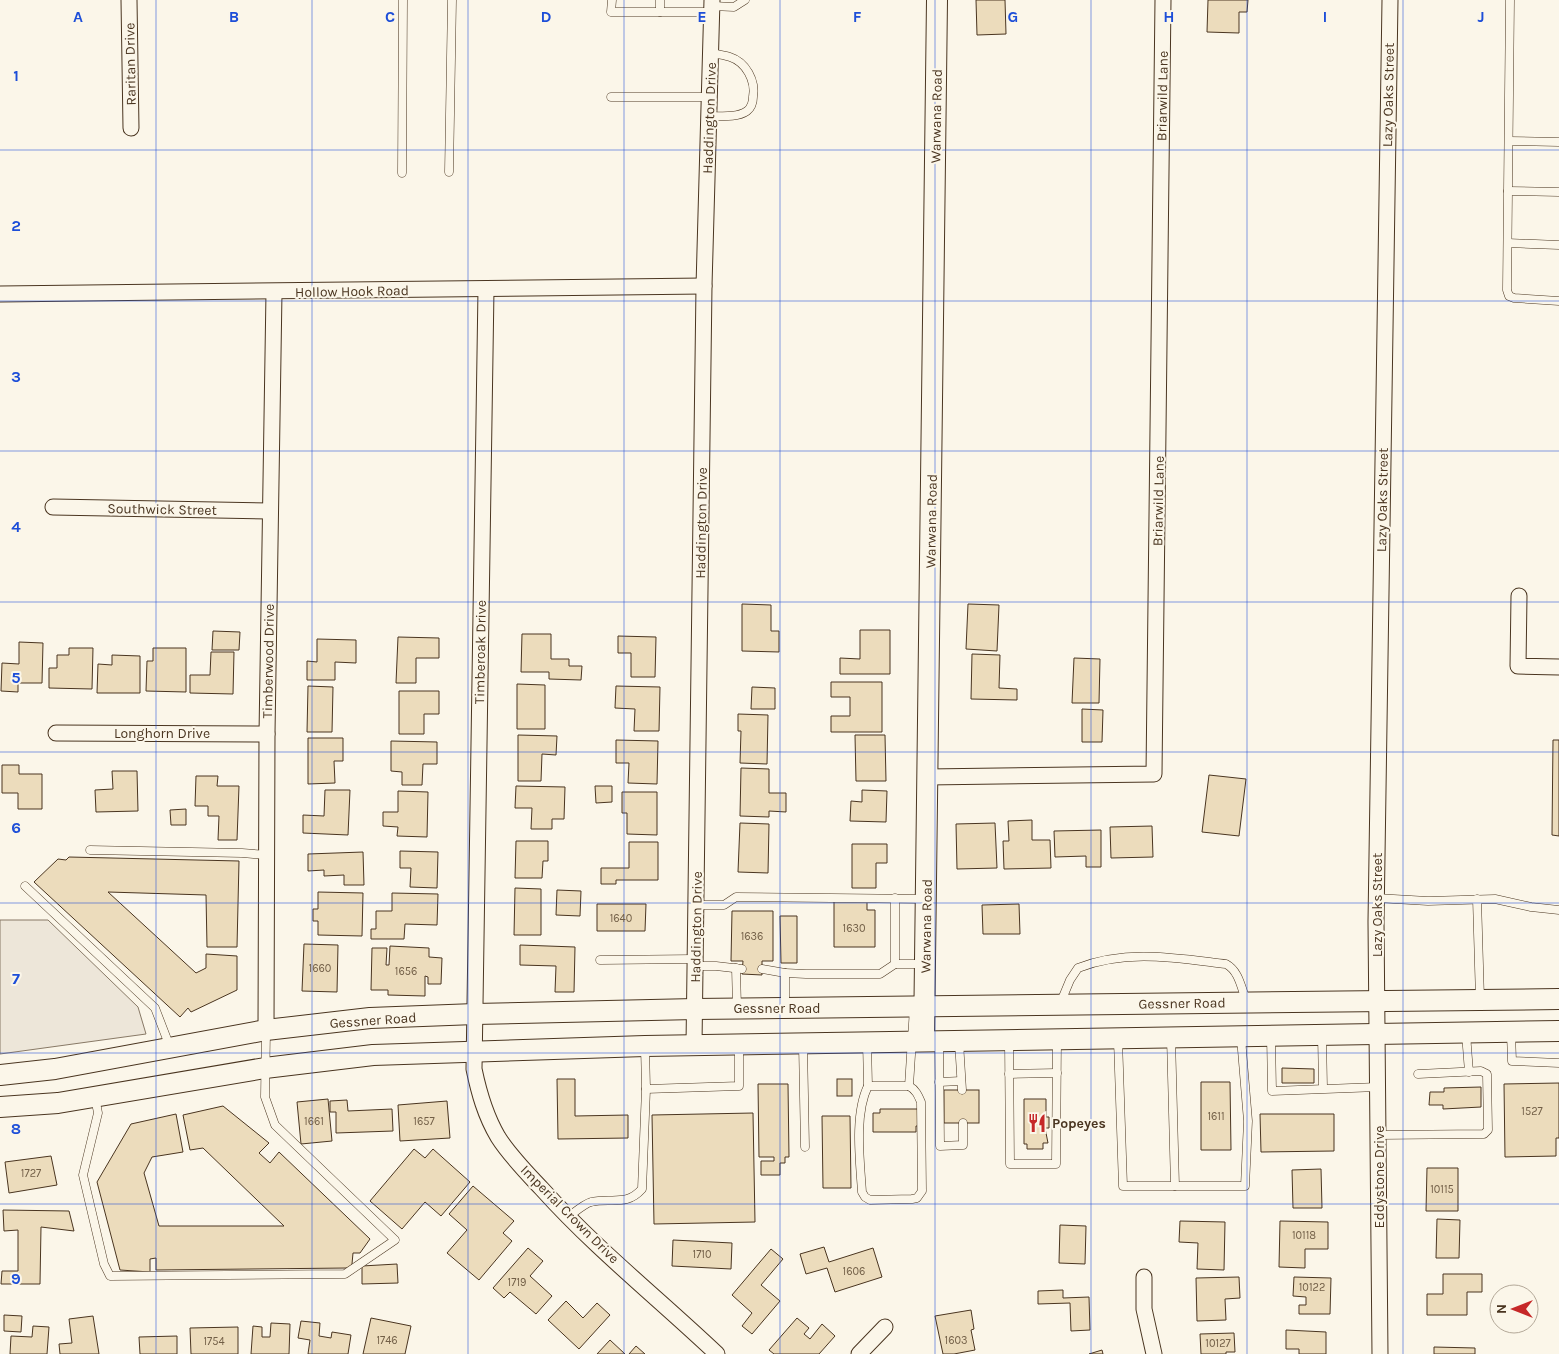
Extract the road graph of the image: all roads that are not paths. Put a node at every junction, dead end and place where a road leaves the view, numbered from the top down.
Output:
1 (129, 0) edge
2 (403, 0) edge
3 (452, 0) edge
4 (612, 0) edge
5 (660, 0) edge
6 (745, 0) edge
7 (937, 0) edge
8 (1163, 0) edge
9 (1390, 0) edge
10 (1510, 0) edge
11 (712, 6) edge
12 (660, 12) junction
13 (711, 53) junction
14 (611, 97) dead end
15 (709, 97) junction
16 (709, 116) junction
17 (131, 128) dead end
18 (1509, 141) junction
19 (1559, 142) edge
20 (449, 172) dead end
21 (402, 173) dead end
22 (1508, 191) junction
23 (1559, 192) edge
24 (1508, 243) junction
25 (1559, 245) edge
26 (704, 286) junction
27 (486, 289) junction
28 (274, 292) junction
29 (0, 294) edge
30 (1559, 301) edge
31 (53, 507) dead end
32 (270, 511) junction
33 (1519, 596) dead end
34 (1559, 667) edge
35 (56, 733) dead end
36 (267, 734) junction
37 (927, 776) junction
38 (90, 850) dead end
39 (267, 855) junction
40 (25, 886) dead end
41 (896, 898) junction
42 (926, 898) junction
43 (1376, 898) junction
44 (1477, 900) junction
45 (696, 905) junction
46 (1559, 910) edge
47 (600, 960) dead end
48 (695, 963) junction
49 (895, 964) junction
50 (926, 964) junction
51 (762, 969) dead end
52 (785, 973) junction
53 (1559, 999) edge
54 (1377, 1000) junction
55 (1480, 1001) junction
56 (1246, 1002) junction
57 (1060, 1005) junction
58 (919, 1007) junction
59 (738, 1008) junction
60 (785, 1008) junction
61 (695, 1009) junction
62 (475, 1014) junction
63 (266, 1030) junction
64 (1559, 1031) edge
65 (1511, 1032) junction
66 (1466, 1033) junction
67 (1378, 1034) junction
68 (1322, 1035) junction
69 (1241, 1036) junction
70 (1271, 1036) junction
71 (1118, 1038) junction
72 (1171, 1038) junction
73 (1058, 1039) junction
74 (1008, 1040) junction
75 (925, 1041) junction
76 (959, 1041) junction
77 (867, 1042) junction
78 (803, 1043) junction
79 (739, 1044) junction
80 (694, 1045) junction
81 (645, 1046) junction
82 (170, 1047) junction
83 (474, 1051) junction
84 (1559, 1063) edge
85 (265, 1068) junction
86 (1057, 1072) junction
87 (1469, 1072) junction
88 (0, 1074) edge
89 (1009, 1074) junction
90 (1418, 1074) dead end
91 (962, 1081) junction
92 (939, 1082) junction
93 (868, 1086) junction
94 (909, 1086) junction
95 (1378, 1087) junction
96 (1323, 1088) junction
97 (646, 1089) junction
98 (962, 1090) dead end
99 (95, 1097) junction
100 (0, 1107) edge
101 (962, 1123) dead end
102 (1378, 1135) junction
103 (805, 1147) dead end
104 (1175, 1186) junction
105 (568, 1217) junction
106 (1144, 1277) dead end
107 (885, 1327) dead end
108 (717, 1354) edge
109 (859, 1354) edge
110 (1154, 1354) edge
111 (1380, 1354) edge

1 - 17 street, Raritan Drive
2 - 21 lane
3 - 20 lane
4 - 12 lane
5 - 12 lane
6 - 11 lane
7 - 37 main road, Warwana Road
8 - 37 street, Briarwild Lane
9 - 43 street, Lazy Oaks Street
10 - 18 lane
11 - 12 lane
11 - 13 street, Haddington Drive
13 - 15 street, Haddington Drive
13 - 16 lane
14 - 15 lane
15 - 16 street, Haddington Drive
16 - 26 street, Haddington Drive
18 - 19 lane
18 - 22 lane
22 - 23 lane
22 - 24 lane
24 - 25 lane
24 - 30 lane
26 - 27 street, Hollow Hook Road
26 - 45 street, Haddington Drive
27 - 28 street, Hollow Hook Road
27 - 62 street, Timberoak Drive
28 - 29 street, Hollow Hook Road
28 - 32 street, Timberwood Drive
31 - 32 street, Southwick Street
32 - 36 street, Timberwood Drive
33 - 34 street
35 - 36 street, Longhorn Drive
36 - 39 street, Timberwood Drive
37 - 42 main road, Warwana Road
38 - 39 lane
39 - 63 street, Timberwood Drive
40 - 82 lane
41 - 42 lane
41 - 45 lane
41 - 49 lane
42 - 50 main road, Warwana Road
43 - 44 lane
43 - 54 street, Lazy Oaks Street
44 - 46 lane
44 - 55 lane
45 - 48 street, Haddington Drive
47 - 48 lane
48 - 59 lane
48 - 61 street, Haddington Drive
49 - 50 lane
49 - 52 lane
50 - 58 main road, Warwana Road
51 - 52 lane
52 - 60 lane
53 - 55 main road, Gessner Road
54 - 55 main road, Gessner Road
54 - 56 main road, Gessner Road
54 - 67 street, Eddystone Drive
56 - 57 main road, Gessner Road
56 - 57 lane
57 - 58 main road, Gessner Road
58 - 60 main road, Gessner Road
58 - 75 main road, Warwana Road
59 - 60 main road, Gessner Road
59 - 61 main road, Gessner Road
61 - 62 main road, Gessner Road
61 - 80 street, Haddington Drive
62 - 63 main road, Gessner Road
62 - 83 street, Imperial Crown Drive
63 - 82 main road, Gessner Road
63 - 85 lane
64 - 65 main road
65 - 66 main road
65 - 84 lane
66 - 67 main road
66 - 87 lane
67 - 68 main road
67 - 95 street, Eddystone Drive
68 - 70 main road
68 - 96 lane
69 - 70 main road
69 - 72 main road
69 - 104 lane
70 - 96 lane
71 - 72 main road
71 - 73 main road
71 - 104 lane
72 - 104 lane
73 - 74 main road
73 - 86 lane
74 - 76 main road
74 - 89 lane
75 - 76 main road
75 - 77 main road
75 - 92 lane
75 - 94 lane
76 - 91 lane
77 - 78 main road
77 - 93 lane
78 - 79 main road
78 - 103 lane
79 - 80 main road
79 - 97 lane
80 - 81 main road
81 - 83 main road
81 - 97 lane
82 - 88 main road, Gessner Road
83 - 85 main road
83 - 105 street, Imperial Crown Drive
85 - 99 main road
85 - 99 lane
86 - 89 lane
86 - 89 lane
87 - 90 lane
87 - 102 lane
91 - 92 lane
91 - 98 lane
92 - 101 lane
93 - 94 lane
93 - 94 lane
95 - 96 lane
95 - 102 street, Eddystone Drive
97 - 105 lane
99 - 100 main road
102 - 111 street, Eddystone Drive
105 - 108 street, Imperial Crown Drive
106 - 110 street
107 - 109 street

